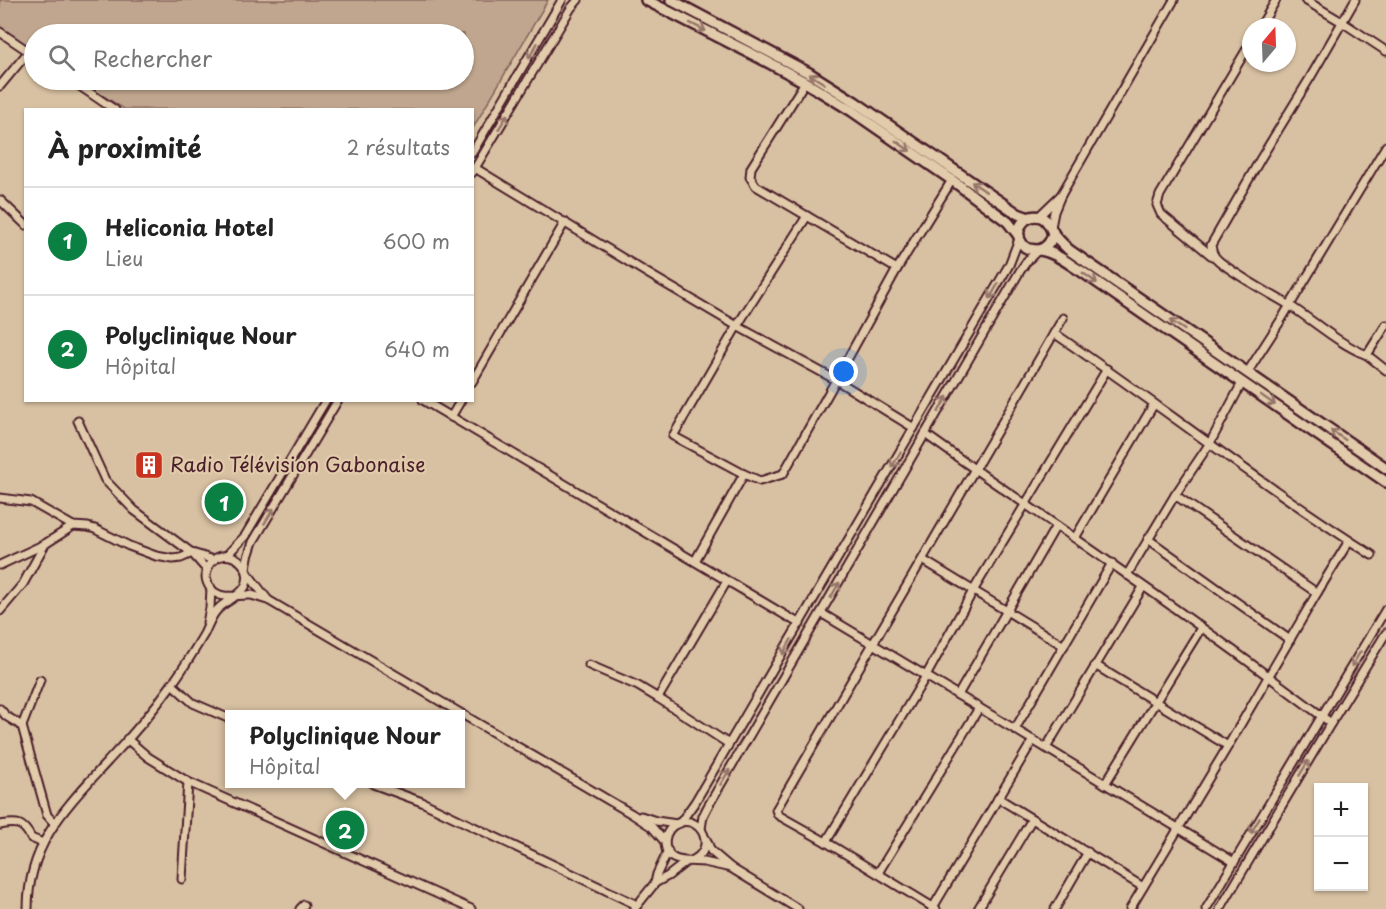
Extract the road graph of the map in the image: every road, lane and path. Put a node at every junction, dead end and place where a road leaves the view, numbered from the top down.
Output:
1 (562, 0) edge
2 (578, 0) edge
3 (646, 0) edge
4 (671, 0) edge
5 (1174, 0) edge
6 (1276, 0) edge
7 (1305, 0) edge
8 (1355, 0) edge
9 (1265, 18) edge
10 (1342, 22) junction
11 (0, 32) edge
12 (24, 48) edge
13 (1386, 51) edge
14 (1242, 57) edge
15 (24, 61) edge
16 (805, 82) junction
17 (0, 86) edge
18 (85, 90) edge
19 (112, 108) edge
20 (1386, 146) edge
21 (474, 150) edge
22 (474, 170) edge
23 (952, 180) junction
24 (1061, 195) junction
25 (0, 200) edge
26 (807, 216) junction
27 (1034, 217) junction
28 (565, 222) junction
29 (24, 223) edge
30 (1052, 229) junction
31 (1019, 238) junction
32 (1038, 250) junction
33 (1217, 260) junction
34 (897, 269) junction
35 (1290, 306) junction
36 (1064, 318) dead end
37 (1386, 325) edge
38 (737, 326) junction
39 (1054, 333) junction
40 (1367, 355) junction
41 (1107, 369) junction
42 (1386, 370) edge
43 (1247, 373) junction
44 (474, 379) edge
45 (836, 380) junction
46 (1242, 382) junction
47 (325, 402) edge
48 (337, 402) edge
49 (426, 402) edge
50 (460, 402) edge
51 (1154, 404) junction
52 (451, 417) junction
53 (78, 421) dead end
54 (914, 428) junction
55 (925, 434) junction
56 (1210, 443) junction
57 (1386, 468) edge
58 (975, 470) junction
59 (744, 474) junction
60 (1386, 482) edge
61 (1175, 495) junction
62 (0, 498) edge
63 (1025, 504) junction
64 (73, 526) junction
65 (1056, 526) junction
66 (1075, 538) junction
67 (1148, 540) junction
68 (1349, 541) junction
69 (45, 544) junction
70 (192, 554) junction
71 (227, 555) junction
72 (1372, 555) dead end
73 (214, 560) junction
74 (922, 560) junction
75 (695, 561) junction
76 (1112, 563) junction
77 (0, 565) edge
78 (207, 570) junction
79 (247, 571) junction
80 (1127, 575) junction
81 (727, 581) junction
82 (1143, 587) junction
83 (210, 588) junction
84 (973, 591) junction
85 (1317, 592) junction
86 (234, 596) junction
87 (268, 600) junction
88 (1386, 609) edge
89 (0, 611) edge
90 (1007, 611) junction
91 (821, 613) junction
92 (800, 624) junction
93 (1201, 628) junction
94 (205, 632) junction
95 (1386, 633) edge
96 (1290, 640) junction
97 (873, 644) junction
98 (1064, 646) junction
99 (589, 665) dead end
100 (1095, 665) junction
101 (926, 676) junction
102 (1269, 676) junction
103 (40, 680) dead end
104 (172, 684) junction
105 (958, 695) junction
106 (658, 698) junction
107 (1156, 702) junction
108 (979, 708) junction
109 (0, 709) edge
110 (455, 710) edge
111 (465, 716) edge
112 (1322, 716) junction
113 (225, 717) edge
114 (3, 718) edge
115 (1331, 723) junction
116 (22, 726) junction
117 (1015, 729) junction
118 (127, 739) junction
119 (1033, 740) junction
120 (729, 744) junction
121 (1228, 746) junction
122 (1046, 748) junction
123 (188, 782) junction
124 (1105, 784) junction
125 (386, 788) edge
126 (998, 798) junction
127 (632, 814) junction
128 (1032, 819) junction
129 (679, 823) junction
130 (54, 824) junction
131 (0, 825) edge
132 (1178, 828) junction
133 (700, 829) junction
134 (705, 838) junction
135 (665, 842) junction
136 (826, 842) junction
137 (43, 843) junction
138 (668, 851) junction
139 (1088, 852) junction
140 (689, 862) junction
141 (1234, 862) junction
142 (731, 868) junction
143 (878, 873) junction
144 (182, 879) dead end
145 (655, 883) junction
146 (1143, 886) junction
147 (636, 907) edge
148 (933, 908) edge
149 (28, 909) edge
150 (471, 909) edge
151 (798, 909) edge
152 (978, 909) edge
153 (1055, 909) edge
154 (1130, 909) edge
155 (1206, 909) edge
156 (1220, 909) edge

1 -> 21 street
22 -> 2 street
3 -> 16 main road
27 -> 4 main road
5 - 24 street
6 - 9 street
7 - 10 street
8 - 10 street
10 - 13 street
10 - 33 street
11 - 12 street
14 - 33 street
15 - 17 street
16 -> 23 main road
16 - 26 street
18 - 19 street
20 - 35 street
22 - 28 street
23 - 31 main road
23 - 34 street
24 - 27 street
24 - 30 street
25 - 29 street
26 - 34 street
26 - 38 street
27 - 30 main road
27 - 31 main road
28 - 38 street
28 - 44 street
30 - 32 main road
43 -> 30 main road
31 - 32 main road
31 -> 54 street
32 -> 46 main road
55 -> 32 street
33 - 35 street
34 - 45 street
35 - 40 street
35 - 43 street
36 - 39 street
37 - 40 street
38 - 45 street
38 - 59 street
39 - 41 street
39 - 58 street
40 - 42 street
41 - 51 street
41 - 63 street
57 -> 43 main road
45 - 54 street
45 - 59 street
46 - 56 street
46 -> 60 main road
47 - 71 street
79 -> 48 street
49 - 52 street
50 - 52 street
51 - 56 street
51 - 66 street
52 - 75 street
53 - 70 street
54 -> 92 street
55 - 58 street
91 -> 55 street
56 - 61 street
56 - 68 street
58 - 63 street
58 - 74 street
59 - 75 street
61 - 67 street
61 - 85 street
62 - 64 street
63 - 65 street
63 - 84 street
64 - 69 street
64 - 70 street
65 - 66 street
65 - 90 street
66 - 76 street
67 - 80 street
67 - 96 street
68 - 72 street
68 - 85 street
69 - 77 street
69 - 89 street
70 - 73 street
70 - 78 street
71 - 73 street
71 - 79 street
73 - 78 street
74 - 84 street
74 - 97 street
75 - 81 street
76 - 80 street
76 - 98 street
78 - 83 street
79 - 86 street
79 - 87 street
80 - 82 street
81 - 92 street
81 - 106 street
82 - 93 street
82 - 100 street
83 - 86 street
83 - 94 street
84 - 90 street
84 - 101 street
85 - 96 street
86 - 87 street
86 - 94 street
87 - 110 street
88 -> 112 street
90 - 98 street
90 - 105 street
91 - 97 street
133 -> 91 street
92 -> 120 street
93 - 102 street
93 - 107 street
94 - 104 street
95 - 115 street
96 - 102 street
97 - 101 street
97 - 136 street
98 - 117 street
99 - 106 street
100 - 107 street
100 - 122 street
101 - 105 street
101 - 136 street
102 - 112 street
102 - 121 street
103 - 116 street
104 - 113 street
104 - 118 street
105 - 108 street
106 - 120 street
107 - 121 street
107 - 124 street
108 - 117 street
108 - 143 street
109 - 114 street
111 - 127 street
112 - 115 street
112 -> 141 street
114 - 116 street
156 -> 115 street
116 - 130 street
117 - 119 street
118 - 123 street
118 - 130 street
119 - 122 street
119 - 126 street
120 - 129 street
121 - 132 street
122 - 124 street
123 - 144 street
123 - 150 street
124 - 132 street
125 - 147 street
126 - 128 street
126 - 148 street
127 - 129 street
127 - 135 street
128 - 139 street
128 - 152 street
129 - 133 street
129 - 135 street
130 - 137 street
131 - 137 street
132 - 141 street
132 - 146 street
133 - 134 street
134 - 140 street
134 - 142 street
135 - 138 street
136 - 143 street
137 - 149 street
138 - 140 street
138 - 145 street
139 - 146 street
139 - 153 street
140 - 142 street
140 - 145 street
141 - 155 street
142 - 151 street
143 - 148 street
145 - 147 street
146 - 154 street

